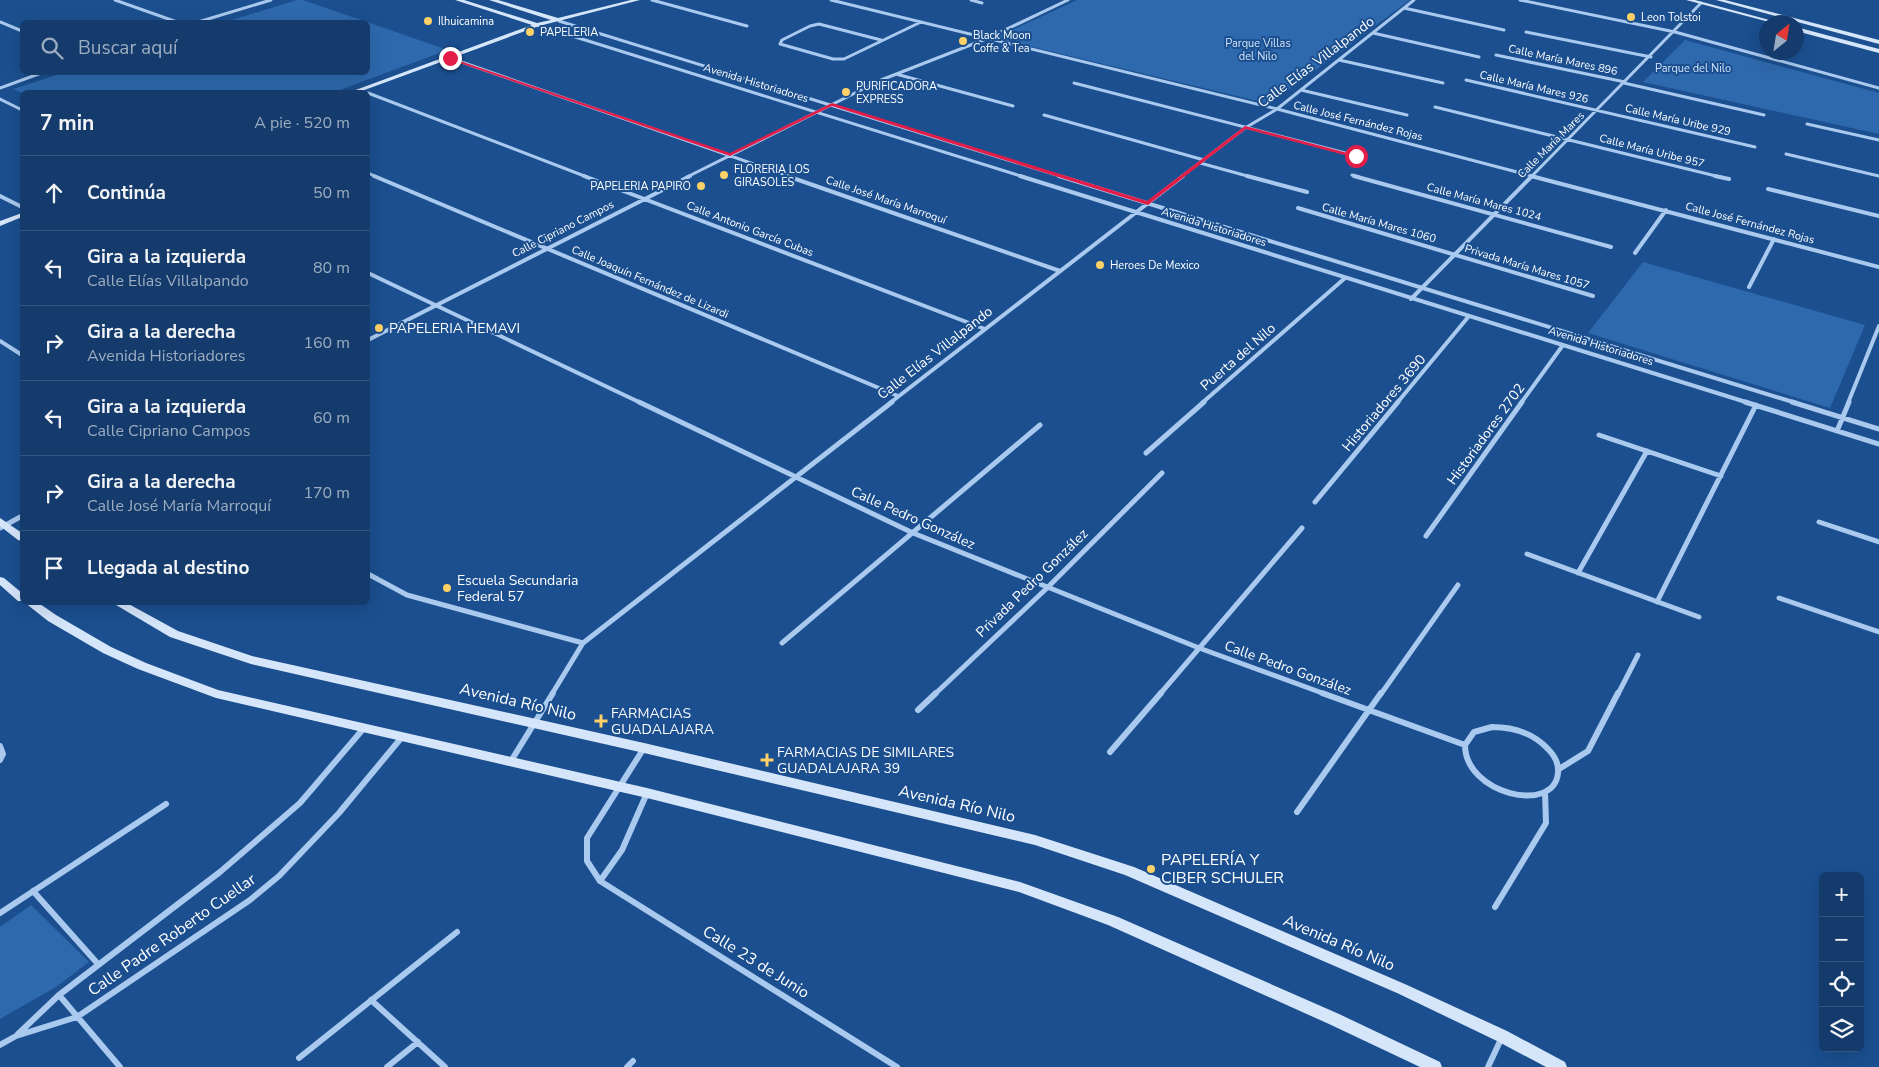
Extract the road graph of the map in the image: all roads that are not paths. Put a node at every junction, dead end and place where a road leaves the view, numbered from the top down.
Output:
1 (115, 0) edge
2 (271, 0) edge
3 (458, 0) edge
4 (492, 0) edge
5 (638, 0) edge
6 (652, 0) edge
7 (831, 0) edge
8 (971, 0) edge
9 (1068, 0) edge
10 (1414, 0) edge
11 (1520, 0) edge
12 (1689, 0) edge
13 (1719, 0) edge
14 (982, 3) dead end
15 (1701, 3) junction
16 (1404, 8) junction
17 (1759, 18) edge
18 (171, 20) edge
19 (205, 20) edge
20 (559, 21) junction
21 (0, 22) edge
22 (921, 22) junction
23 (537, 25) junction
24 (747, 26) dead end
25 (20, 29) edge
26 (1504, 30) dead end
27 (1804, 31) edge
28 (1526, 32) dead end
29 (1676, 32) junction
30 (1372, 33) junction
31 (986, 39) junction
32 (882, 40) junction
33 (1879, 42) edge
34 (1879, 51) edge
35 (1496, 55) dead end
36 (1479, 57) dead end
37 (1651, 57) junction
38 (450, 58) junction
39 (1339, 60) junction
40 (896, 74) junction
41 (36, 75) edge
42 (1466, 80) dead end
43 (1074, 83) dead end
44 (1443, 83) dead end
45 (1625, 83) junction
46 (0, 88) edge
47 (1879, 88) edge
48 (367, 90) edge
49 (1301, 90) junction
50 (370, 95) edge
51 (0, 99) edge
52 (832, 104) junction
53 (1013, 106) dead end
54 (1435, 107) dead end
55 (20, 109) edge
56 (1277, 109) junction
57 (1598, 110) junction
58 (816, 112) junction
59 (1044, 115) dead end
60 (1407, 115) dead end
61 (1764, 115) dead end
62 (1807, 124) dead end
63 (1245, 128) junction
64 (1570, 139) junction
65 (1879, 140) edge
66 (1755, 146) dead end
67 (1786, 154) dead end
68 (730, 155) junction
69 (1356, 156) dead end
70 (1202, 161) junction
71 (370, 174) edge
72 (1352, 175) dead end
73 (1534, 175) junction
74 (1879, 176) edge
75 (1729, 179) dead end
76 (1768, 188) dead end
77 (1308, 192) dead end
78 (0, 196) edge
79 (644, 198) junction
80 (1148, 203) junction
81 (20, 206) edge
82 (1298, 208) dead end
83 (1666, 210) junction
84 (1135, 212) junction
85 (1496, 214) junction
86 (20, 216) edge
87 (1879, 216) edge
88 (0, 224) edge
89 (1774, 239) junction
90 (1611, 247) dead end
91 (547, 248) junction
92 (1635, 253) dead end
93 (1456, 255) junction
94 (1879, 267) edge
95 (1060, 271) junction
96 (370, 274) edge
97 (1345, 278) junction
98 (1748, 287) dead end
99 (1422, 288) junction
100 (1593, 296) dead end
101 (1411, 299) junction
102 (436, 305) junction
103 (1469, 316) junction
104 (1879, 326) edge
105 (985, 329) junction
106 (370, 339) edge
107 (0, 341) edge
108 (1563, 345) junction
109 (20, 354) edge
110 (898, 396) junction
111 (1756, 405) junction
112 (1843, 417) junction
113 (1040, 425) dead end
114 (1879, 429) edge
115 (1837, 431) junction
116 (1599, 435) dead end
117 (1879, 444) edge
118 (1647, 451) junction
119 (1146, 453) dead end
120 (1162, 473) dead end
121 (795, 476) junction
122 (1721, 476) junction
123 (1315, 502) dead end
124 (20, 517) edge
125 (1819, 522) dead end
126 (2, 525) edge
127 (1302, 528) dead end
128 (913, 532) junction
129 (1426, 536) dead end
130 (20, 537) edge
131 (1879, 542) edge
132 (1527, 554) dead end
133 (1578, 573) junction
134 (370, 575) edge
135 (0, 580) edge
136 (1458, 585) dead end
137 (1047, 588) junction
138 (20, 596) edge
139 (1779, 598) dead end
140 (1657, 602) junction
141 (34, 605) edge
142 (121, 605) edge
143 (1699, 617) dead end
144 (1879, 632) edge
145 (583, 643) junction
146 (782, 643) dead end
147 (1199, 648) junction
148 (1638, 655) dead end
149 (918, 710) dead end
150 (1370, 710) junction
151 (534, 723) junction
152 (364, 728) junction
153 (402, 737) junction
154 (1465, 745) junction
155 (0, 746) edge
156 (644, 748) junction
157 (1110, 752) dead end
158 (0, 760) edge
159 (510, 762) junction
160 (1559, 769) junction
161 (619, 787) junction
162 (1545, 792) junction
163 (647, 793) junction
164 (166, 804) dead end
165 (1297, 812) dead end
166 (600, 881) junction
167 (33, 890) junction
168 (1495, 906) dead end
169 (0, 913) edge
170 (457, 932) dead end
171 (98, 964) junction
172 (59, 995) junction
173 (371, 1000) junction
174 (77, 1017) junction
175 (16, 1036) junction
176 (1502, 1036) junction
177 (418, 1042) junction
178 (0, 1045) edge
179 (299, 1058) dead end
180 (633, 1061) dead end
181 (120, 1067) edge
182 (387, 1067) edge
183 (445, 1067) edge
184 (627, 1067) edge
185 (897, 1067) edge
186 (1434, 1067) edge
187 (1488, 1067) edge
188 (1560, 1067) edge

1 - 18 street
2 - 19 street
3 - 23 main road, Avenida Historiadores
4 - 20 main road, Avenida Historiadores
5 - 20 main road
6 - 24 street
7 - 22 street, Calle José Fernández Rojas
8 - 14 street
9 - 31 street, Calle Cipriano Campos
10 - 16 street, Calle Elías Villalpando
11 - 29 street
12 - 15 main road
13 - 33 main road
15 - 17 main road
15 - 29 street, Calle María Mares
16 - 26 street
16 - 30 street, Calle Elías Villalpando
20 - 23 main road
20 - 52 street, Avenida Historiadores
21 - 25 street
22 - 31 street, Calle José Fernández Rojas
22 - 32 street
23 - 38 main road
23 - 58 street, Avenida Historiadores
27 - 34 main road
28 - 37 street
29 - 37 street, Calle María Mares
29 - 47 street
30 - 36 street
30 - 39 street, Calle Elías Villalpando
31 - 40 street, Calle Cipriano Campos
31 - 56 street, Calle José Fernández Rojas
32 - 32 street
35 - 45 street, Calle María Mares 896
37 - 45 street, Calle María Mares
38 - 48 main road
38 - 68 street, Calle José María Marroquí
39 - 44 street
39 - 49 street, Calle Elías Villalpando
40 - 52 street, Calle Cipriano Campos
40 - 53 street
41 - 46 street
42 - 57 street, Calle María Mares 926
43 - 63 street
45 - 57 street, Calle María Mares
45 - 61 street, Calle María Mares 896
49 - 56 street, Calle Elías Villalpando
49 - 60 street
50 - 79 street, Calle Antonio García Cubas
51 - 55 street
52 - 58 street, Calle Cipriano Campos
52 - 80 street, Avenida Historiadores
54 - 64 street, Calle María Uribe 957
56 - 63 street, Calle Elías Villalpando
56 - 73 street, Calle José Fernández Rojas
57 - 64 street, Calle María Mares
57 - 66 street, Calle María Uribe 929
58 - 68 street, Calle Cipriano Campos
58 - 84 street, Avenida Historiadores
59 - 70 street
62 - 65 street
63 - 69 street
63 - 70 street, Calle Elías Villalpando
64 - 73 street, Calle María Mares
64 - 75 street, Calle María Uribe 957
67 - 74 street
68 - 79 street, Calle Cipriano Campos
68 - 95 street, Calle José María Marroquí
70 - 77 street
70 - 80 street, Calle Elías Villalpando
71 - 91 street, Calle Joaquín Fernández de Lizardi
72 - 85 street, Calle María Mares 1024
73 - 83 street, Calle José Fernández Rojas
73 - 85 street, Calle María Mares
76 - 87 street
78 - 81 street
79 - 91 street, Calle Cipriano Campos
79 - 105 street, Calle Antonio García Cubas
80 - 84 street, Calle Elías Villalpando
80 - 99 street, Avenida Historiadores
82 - 93 street, Calle María Mares 1060
83 - 89 street, Calle José Fernández Rojas
83 - 92 street
84 - 95 street, Calle Elías Villalpando
84 - 97 street, Avenida Historiadores
85 - 90 street, Calle María Mares 1024
85 - 93 street, Calle María Mares
86 - 88 main road
89 - 94 street, Calle José Fernández Rojas
89 - 98 street
91 - 102 street, Calle Cipriano Campos
91 - 110 street, Calle Joaquín Fernández de Lizardi
93 - 99 street, Calle María Mares
93 - 100 street, Privada María Mares 1057
95 - 105 street, Calle Elías Villalpando
96 - 102 street, Calle Pedro González
97 - 101 street, Avenida Historiadores
97 - 119 street, Puerta del Nilo
99 - 101 street, Calle María Mares
99 - 112 street, Avenida Historiadores
101 - 103 street, Avenida Historiadores
102 - 106 street, Calle Cipriano Campos
102 - 121 street, Calle Pedro González
103 - 108 street, Avenida Historiadores
103 - 123 street, Historiadores 3690
104 - 112 street
105 - 110 street, Calle Elías Villalpando
107 - 109 street
108 - 111 street, Avenida Historiadores
108 - 129 street, Historiadores 2702
110 - 121 street, Calle Elías Villalpando
111 - 115 street, Avenida Historiadores
111 - 122 street
112 - 114 street, Avenida Historiadores
112 - 115 street
113 - 128 street
115 - 117 street, Avenida Historiadores
116 - 118 street
118 - 122 street
118 - 133 street
120 - 137 street, Privada Pedro González
121 - 128 street, Calle Pedro González
121 - 145 street, Calle Elías Villalpando
122 - 140 street
124 - 126 street
125 - 131 street
126 - 130 main road
127 - 147 street
128 - 137 street, Calle Pedro González
128 - 146 street
132 - 133 street
133 - 140 street
134 - 145 street
135 - 138 main road
136 - 150 street
137 - 147 street, Calle Pedro González
137 - 149 street, Privada Pedro González
139 - 144 street
140 - 143 street
141 - 152 main road
142 - 151 main road, Avenida Río Nilo
145 - 151 street, Calle Elías Villalpando
147 - 150 street, Calle Pedro González
147 - 157 street
148 - 160 street
150 - 154 street, Calle Pedro González
150 - 165 street
151 - 156 main road, Avenida Río Nilo
151 - 159 street, Calle Elías Villalpando
152 - 153 main road
152 - 171 street, Calle Padre Roberto Cuellar
153 - 159 main road
153 - 174 street, Calle Padre Roberto Cuellar
154 - 160 street
154 - 162 street
155 - 158 street
156 - 161 street, Calle 23 de Junio
156 - 176 main road, Avenida Río Nilo
159 - 161 main road
160 - 162 street
161 - 163 main road
161 - 166 street, Calle 23 de Junio
162 - 168 street
163 - 166 street
163 - 186 main road
164 - 167 street
166 - 185 street, Calle 23 de Junio
167 - 169 street
167 - 171 street
170 - 173 street
171 - 172 street, Calle Padre Roberto Cuellar
172 - 174 street
172 - 175 street, Calle Padre Roberto Cuellar
173 - 177 street
173 - 179 street
174 - 175 street, Calle Padre Roberto Cuellar
174 - 181 street
175 - 178 street, Calle Padre Roberto Cuellar
176 - 187 street
176 - 188 main road, Avenida Río Nilo
177 - 182 street
177 - 183 street
180 - 184 street

